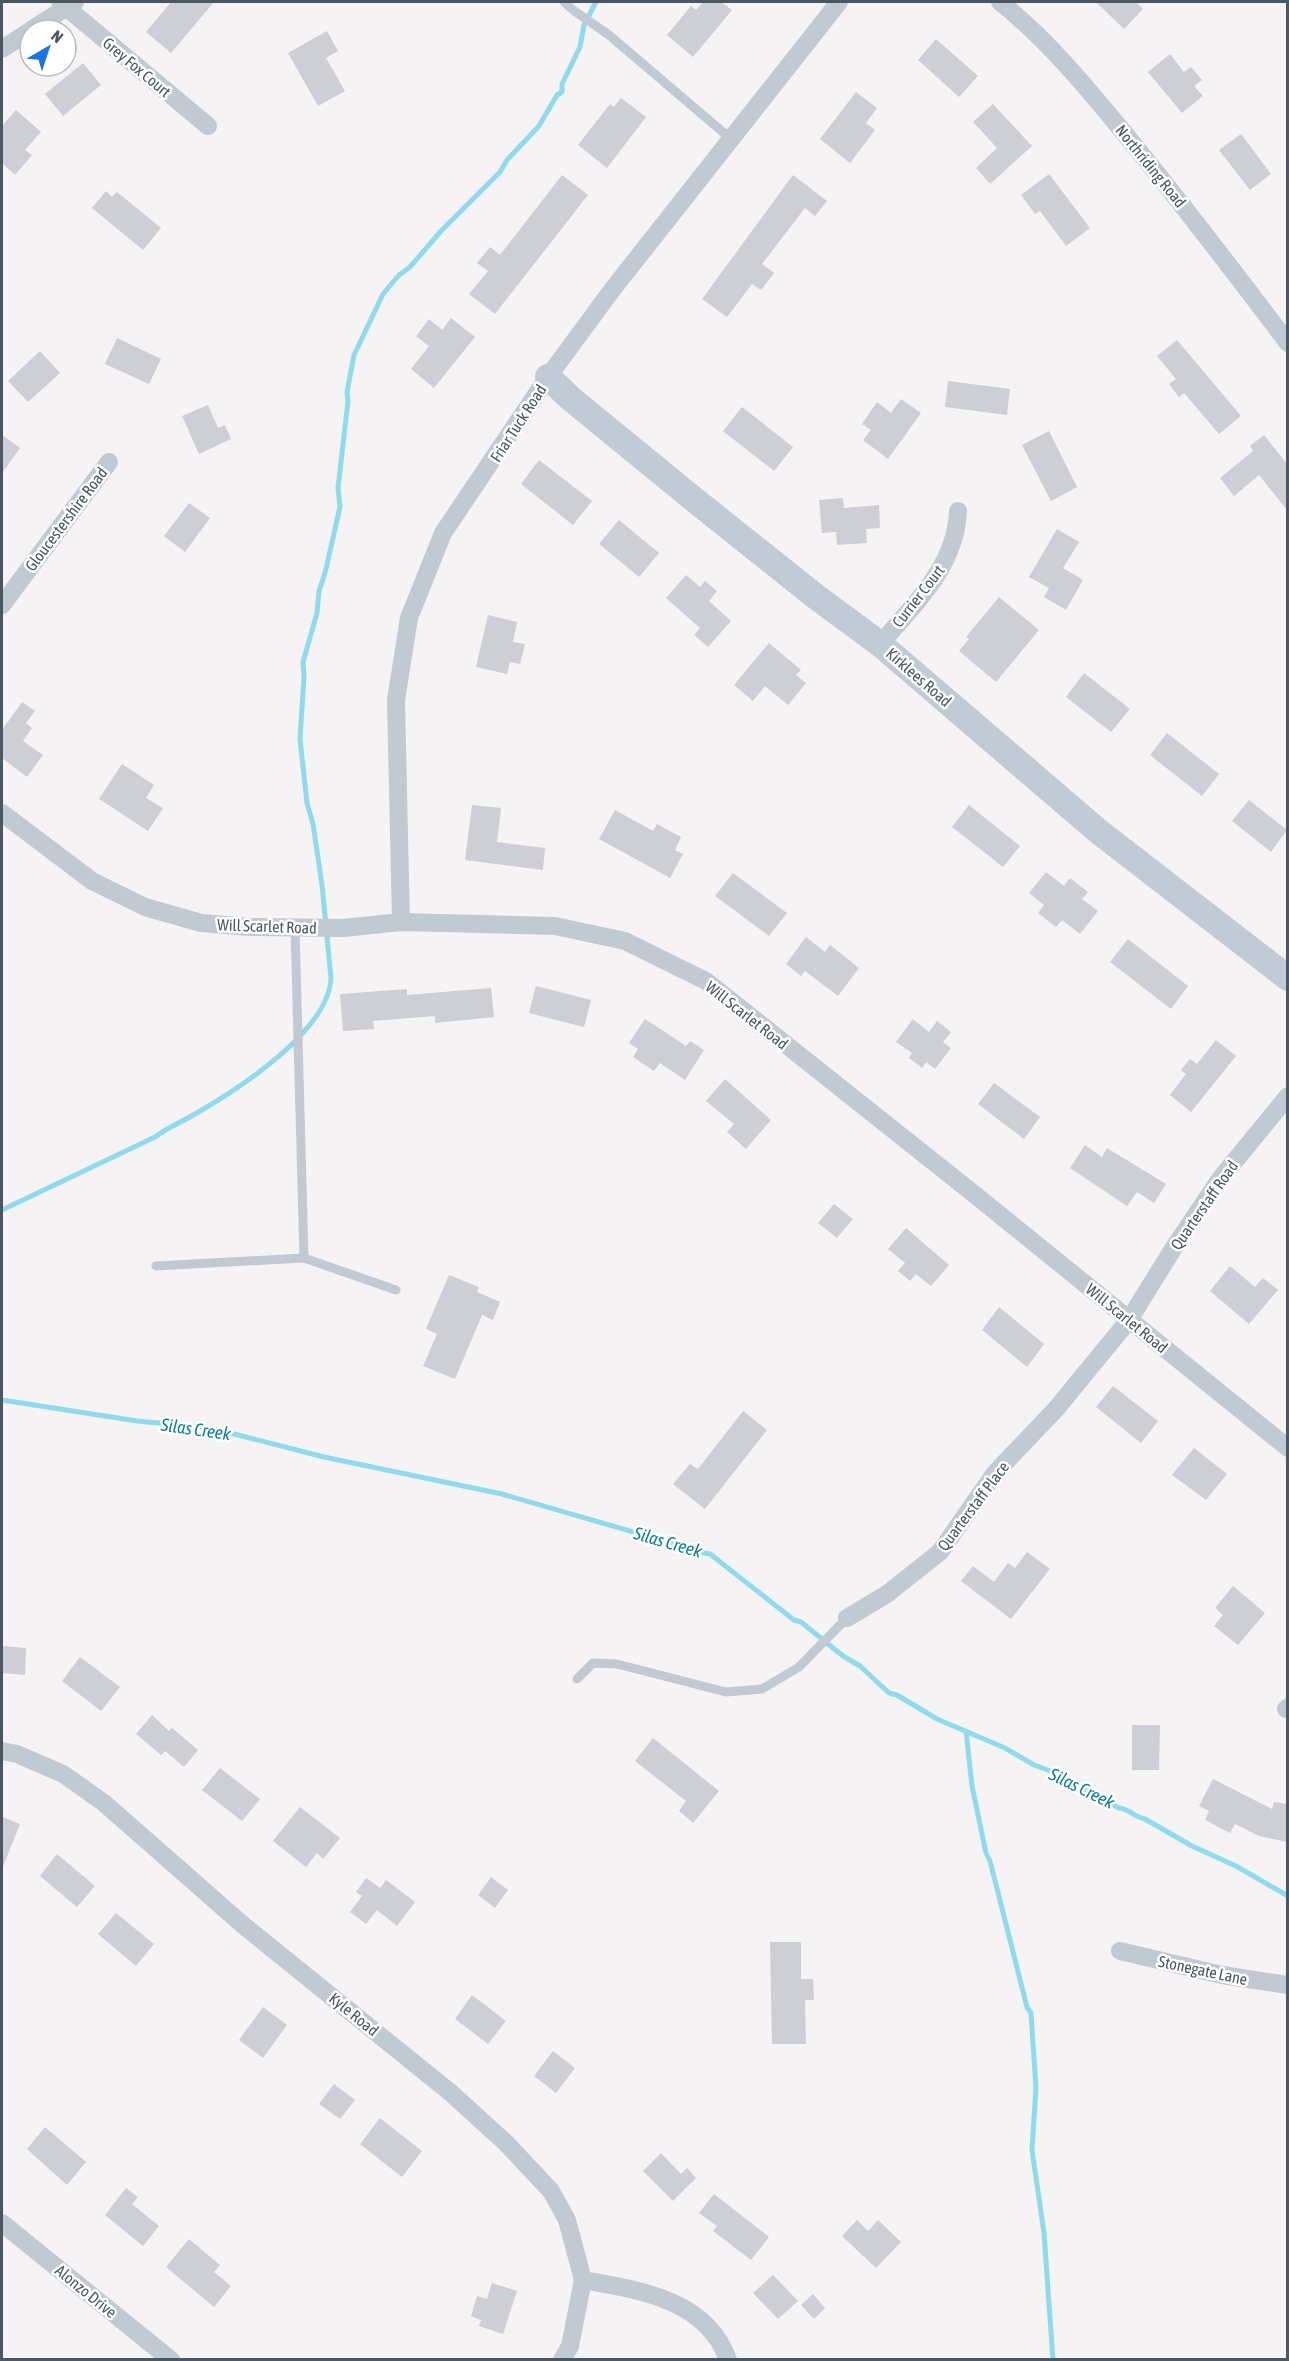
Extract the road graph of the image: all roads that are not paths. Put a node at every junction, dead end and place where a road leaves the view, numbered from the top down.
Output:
1 (564, 2) edge
2 (839, 2) edge
3 (1000, 2) edge
4 (67, 4) edge
5 (48, 18) edge
6 (18, 39) edge
7 (2, 49) edge
8 (208, 126) dead end
9 (731, 139) junction
10 (1287, 343) edge
11 (548, 377) junction
12 (108, 462) dead end
13 (958, 511) dead end
14 (2, 605) edge
15 (880, 644) junction
16 (2, 813) edge
17 (401, 922) junction
18 (295, 928) junction
19 (1287, 978) edge
20 (1287, 1095) edge
21 (304, 1258) junction
22 (156, 1266) dead end
23 (396, 1290) dead end
24 (1129, 1320) junction
25 (1287, 1448) edge
26 (841, 1625) joint
27 (577, 1679) dead end
28 (2, 1751) edge
29 (1120, 1951) dead end
30 (1287, 1986) edge
31 (2, 2223) edge
32 (583, 2280) junction
33 (171, 2360) edge
34 (562, 2360) edge
35 (728, 2360) edge

1 - 9 lane
2 - 9 street, Friar Tuck Road
3 - 10 street, Northriding Road
4 - 5 street
4 - 8 street, Grey Fox Court
6 - 7 street
9 - 11 street, Friar Tuck Road
11 - 15 street, Kirklees Road
11 - 17 street, Friar Tuck Road
12 - 14 street, Gloucestershire Road
13 - 15 street, Currier Court
15 - 19 street, Kirklees Road
16 - 18 street, Will Scarlet Road
17 - 18 street, Will Scarlet Road
17 - 24 street, Will Scarlet Road
18 - 21 lane
20 - 24 street, Quarterstaff Road
21 - 22 lane
21 - 23 lane
24 - 25 street, Will Scarlet Road
24 - 26 street, Quarterstaff Place
26 - 27 lane
28 - 32 street, Kyle Road
29 - 30 street, Stonegate Lane
31 - 33 street, Alonzo Drive
32 - 34 street, Kyle Road
32 - 35 street

